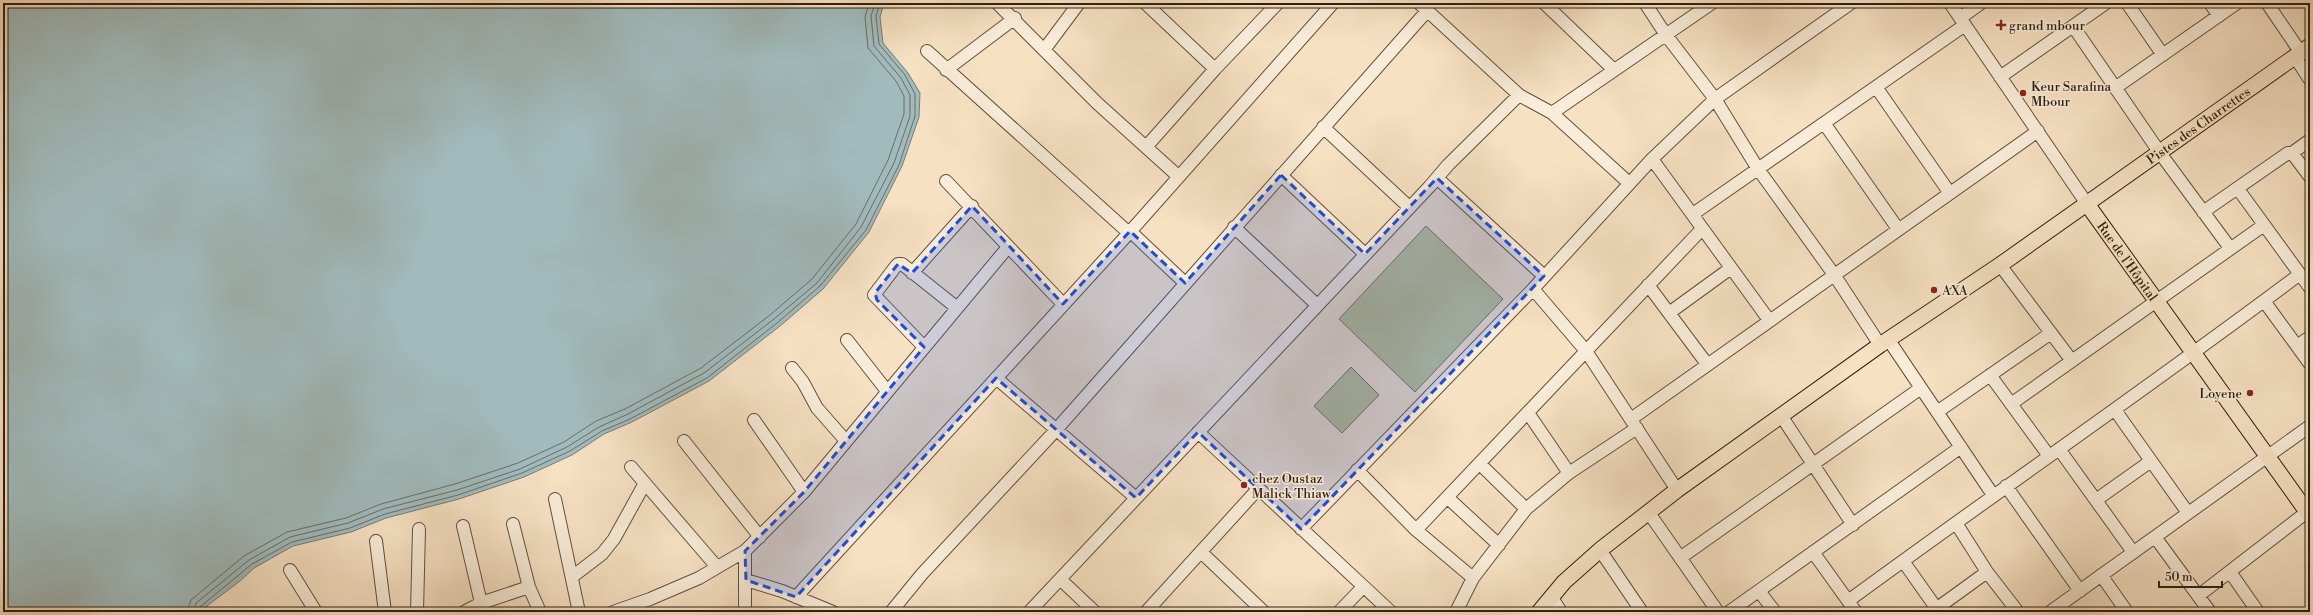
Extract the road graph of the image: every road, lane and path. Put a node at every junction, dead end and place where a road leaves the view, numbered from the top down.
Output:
1 (997, 3) edge
2 (1079, 3) edge
3 (1145, 3) edge
4 (1278, 3) edge
5 (1333, 3) edge
6 (1544, 3) edge
7 (1645, 3) edge
8 (1712, 3) edge
9 (1851, 3) edge
10 (1950, 3) edge
11 (1981, 3) edge
12 (2106, 3) edge
13 (2127, 3) edge
14 (2210, 3) edge
15 (2237, 3) edge
16 (2267, 3) edge
17 (1423, 7) edge
18 (2219, 16) junction
19 (1015, 18) junction
20 (1962, 21) junction
21 (2073, 26) junction
22 (1666, 35) junction
23 (1044, 50) junction
24 (927, 51) dead end
25 (2302, 52) edge
26 (2163, 55) junction
27 (1215, 69) junction
28 (946, 70) junction
29 (1614, 70) junction
30 (2000, 77) junction
31 (2310, 80) edge
32 (1876, 87) junction
33 (2115, 88) junction
34 (1519, 95) junction
35 (1715, 100) junction
36 (1552, 113) junction
37 (1824, 123) junction
38 (1323, 127) junction
39 (2038, 131) junction
40 (2310, 140) edge
41 (1146, 147) junction
42 (2160, 153) junction
43 (2292, 153) junction
44 (1652, 159) junction
45 (1758, 169) junction
46 (1281, 175) junction
47 (1178, 176) junction
48 (1438, 178) junction
49 (2310, 178) edge
50 (946, 181) dead end
51 (1629, 183) junction
52 (2238, 189) junction
53 (1949, 192) junction
54 (2087, 204) junction
55 (972, 206) junction
56 (1409, 207) junction
57 (2203, 212) junction
58 (1693, 214) junction
59 (2264, 225) junction
60 (1234, 227) junction
61 (1702, 229) junction
62 (1898, 229) junction
63 (1130, 232) junction
64 (1008, 247) junction
65 (2230, 248) junction
66 (1365, 254) junction
67 (2000, 265) junction
68 (1732, 268) junction
69 (912, 273) junction
70 (2300, 274) junction
71 (1544, 276) junction
72 (1835, 276) junction
73 (1185, 283) junction
74 (1648, 285) junction
75 (2310, 288) edge
76 (1533, 289) junction
77 (2156, 300) junction
78 (2264, 302) junction
79 (1063, 304) junction
80 (1317, 305) junction
81 (956, 307) junction
82 (1669, 313) junction
83 (1769, 320) junction
84 (2051, 333) junction
85 (2310, 337) edge
86 (847, 340) dead end
87 (1884, 342) junction
88 (2297, 346) junction
89 (924, 347) junction
90 (1586, 351) junction
91 (2194, 354) junction
92 (2072, 361) junction
93 (1707, 364) junction
94 (2310, 364) edge
95 (792, 368) dead end
96 (1990, 375) junction
97 (996, 378) junction
98 (1921, 388) junction
99 (887, 391) junction
100 (2011, 404) junction
101 (2115, 410) junction
102 (1937, 412) junction
103 (1528, 413) junction
104 (1782, 417) junction
105 (754, 420) dead end
106 (1634, 423) junction
107 (2310, 426) edge
108 (1055, 431) junction
109 (1198, 432) junction
110 (684, 441) dead end
111 (846, 441) junction
112 (1961, 447) junction
113 (2059, 449) junction
114 (2049, 456) junction
115 (2268, 456) junction
116 (2151, 461) junction
117 (1813, 463) junction
118 (1480, 464) junction
119 (631, 467) dead end
120 (1357, 470) junction
121 (1569, 473) junction
122 (645, 483) junction
123 (2006, 486) junction
124 (1258, 489) junction
125 (1677, 490) junction
126 (804, 492) junction
127 (1993, 495) junction
128 (1136, 498) junction
129 (1448, 498) junction
130 (555, 499) dead end
131 (2096, 500) junction
132 (1526, 509) junction
133 (1649, 513) junction
134 (2188, 513) junction
135 (2309, 514) edge
136 (1956, 523) junction
137 (513, 524) dead end
138 (1853, 525) junction
139 (463, 526) dead end
140 (419, 529) dead end
141 (1301, 529) junction
142 (1416, 530) junction
143 (760, 537) junction
144 (2155, 537) junction
145 (376, 540) dead end
146 (1499, 545) junction
147 (1600, 550) junction
148 (745, 551) junction
149 (1201, 552) junction
150 (1813, 552) junction
151 (2133, 552) junction
152 (1680, 558) junction
153 (1903, 561) junction
154 (718, 567) junction
155 (290, 570) dead end
156 (1987, 572) junction
157 (2230, 572) junction
158 (2101, 575) junction
159 (572, 577) junction
160 (1472, 578) junction
161 (1060, 579) junction
162 (746, 580) junction
163 (529, 587) junction
164 (1363, 587) junction
165 (1759, 591) junction
166 (2080, 591) junction
167 (1551, 596) junction
168 (2198, 596) junction
169 (796, 597) junction
170 (1848, 601) junction
171 (481, 603) junction
172 (1257, 610) edge
173 (1938, 611) edge
174 (316, 612) edge
175 (385, 612) edge
176 (417, 612) edge
177 (464, 612) edge
178 (540, 612) edge
179 (579, 612) edge
180 (613, 612) edge
181 (745, 612) edge
182 (833, 612) edge
183 (891, 612) edge
184 (1029, 612) edge
185 (1095, 612) edge
186 (1146, 612) edge
187 (1339, 612) edge
188 (1391, 612) edge
189 (1456, 612) edge
190 (1539, 612) edge
191 (1561, 612) edge
192 (1642, 612) edge
193 (1718, 612) edge
194 (1729, 612) edge
195 (1775, 612) edge
196 (1856, 612) edge
197 (2018, 612) edge
198 (2050, 612) edge
199 (2127, 612) edge
200 (2210, 612) edge
201 (2258, 612) edge

1 - 19 street
2 - 23 street
3 - 27 street
4 - 27 street
5 - 47 street
6 - 29 street
7 - 22 street
8 - 22 street
9 - 35 street
10 - 20 street, Rue de l'Hôpital
11 - 20 street
12 - 21 street
13 - 26 street
14 - 18 street
15 - 18 street
16 - 25 street
17 - 34 street
17 - 38 street
18 - 26 street
19 - 23 street
19 - 28 street
20 - 30 street, Rue de l'Hôpital
20 - 32 street
21 - 30 street
21 - 33 street
22 - 29 street
22 - 35 street
23 - 41 street
24 - 28 street
25 - 31 street
25 - 42 main road, Pistes des Charrettes
26 - 33 street
27 - 41 street
28 - 63 street
29 - 36 street
30 - 39 street, Rue de l'Hôpital
32 - 37 street
32 - 53 street
33 - 42 street
34 - 36 street
34 - 48 street
35 - 44 street
35 - 45 street
36 - 51 street
37 - 45 street
37 - 62 street
38 - 46 street
38 - 56 street
39 - 53 street
39 - 54 street, Rue de l'Hôpital
40 - 43 street
41 - 47 street
42 - 54 main road, Pistes des Charrettes
42 - 57 street
43 - 49 street
43 - 52 street
44 - 51 street
44 - 58 street
45 - 58 street
45 - 72 street
46 - 60 street
46 - 66 street
47 - 63 street
48 - 56 street
48 - 71 street
50 - 55 street
51 - 71 street
52 - 57 street
52 - 59 street
53 - 62 street
54 - 67 main road, Pistes des Charrettes
54 - 77 main road, Rue de l'Hôpital
55 - 64 street
55 - 69 street
56 - 66 street
57 - 65 street
58 - 61 street
59 - 65 street
59 - 70 street
60 - 73 street
60 - 80 street
61 - 68 street
61 - 74 street
62 - 72 street
63 - 73 street
63 - 79 street
64 - 79 street
64 - 81 street
65 - 77 street
66 - 80 street
67 - 84 street
67 - 87 main road, Pistes des Charrettes
68 - 82 street
68 - 83 street
69 - 81 street
69 - 89 street
70 - 75 street
70 - 78 street
71 - 76 street
72 - 83 street
72 - 87 street
73 - 108 street
74 - 82 street
74 - 90 street
76 - 90 street
76 - 120 street
77 - 91 main road, Rue de l'Hôpital
77 - 92 street
78 - 88 street
78 - 91 street
79 - 97 street
80 - 109 street
81 - 89 street
82 - 93 street
83 - 93 street
84 - 92 street
84 - 96 street
85 - 88 street
86 - 99 street
87 - 98 street
87 - 104 main road, Pistes des Charrettes
88 - 94 street
89 - 99 street
90 - 103 street
90 - 106 street
91 - 101 street
91 - 115 main road, Rue de l'Hôpital
92 - 100 street
93 - 106 street
95 - 111 street
96 - 100 street
96 - 102 street
97 - 108 street
97 - 169 street
98 - 102 street
98 - 117 street
99 - 111 street
100 - 114 street
101 - 113 street
101 - 116 street
102 - 112 street
103 - 118 street
103 - 121 street
104 - 117 street
104 - 125 main road, Pistes des Charrettes
105 - 126 street
106 - 121 street
106 - 125 street
107 - 115 street
108 - 128 street
108 - 183 street
109 - 124 street
109 - 128 street
110 - 143 street
111 - 126 street
112 - 127 street
112 - 138 street
113 - 114 street
113 - 131 street
114 - 123 street
115 - 134 street
115 - 135 main road, Rue de l'Hôpital
116 - 131 street
116 - 134 street
117 - 138 street
117 - 152 street
118 - 129 street
118 - 132 street
119 - 122 street
120 - 141 street
120 - 142 street
121 - 132 street
122 - 154 street
122 - 159 street
123 - 127 street
123 - 166 street
124 - 141 street
124 - 149 street
125 - 133 main road, Pistes des Charrettes
126 - 143 street
127 - 136 street
128 - 161 street
129 - 142 street
129 - 146 street
130 - 159 street
131 - 151 street
132 - 146 street
133 - 147 main road, Pistes des Charrettes
133 - 152 street
134 - 144 street
135 - 157 street
136 - 153 street
136 - 156 street
137 - 163 street
138 - 150 street
139 - 171 street
140 - 176 street
141 - 164 street
142 - 160 street
143 - 148 street
144 - 151 street
144 - 168 street
145 - 175 street
146 - 160 street
147 - 167 main road, Pistes des Charrettes
147 - 192 street
148 - 154 street
148 - 162 street
149 - 172 street
149 - 186 street
150 - 165 street
150 - 170 street
151 - 158 street
152 - 193 street
153 - 170 street
153 - 173 street
154 - 180 street
155 - 174 street
156 - 173 street
156 - 197 street
157 - 168 street
157 - 201 street
158 - 166 street
158 - 199 street
159 - 179 street
160 - 189 street
161 - 184 street
161 - 185 street
162 - 169 street
162 - 181 street
163 - 171 street
163 - 178 street
164 - 187 street
164 - 188 street
165 - 194 street
165 - 195 street
166 - 198 street
167 - 190 main road, Pistes des Charrettes
167 - 191 street
168 - 200 street
169 - 182 street
170 - 196 street
171 - 177 street

